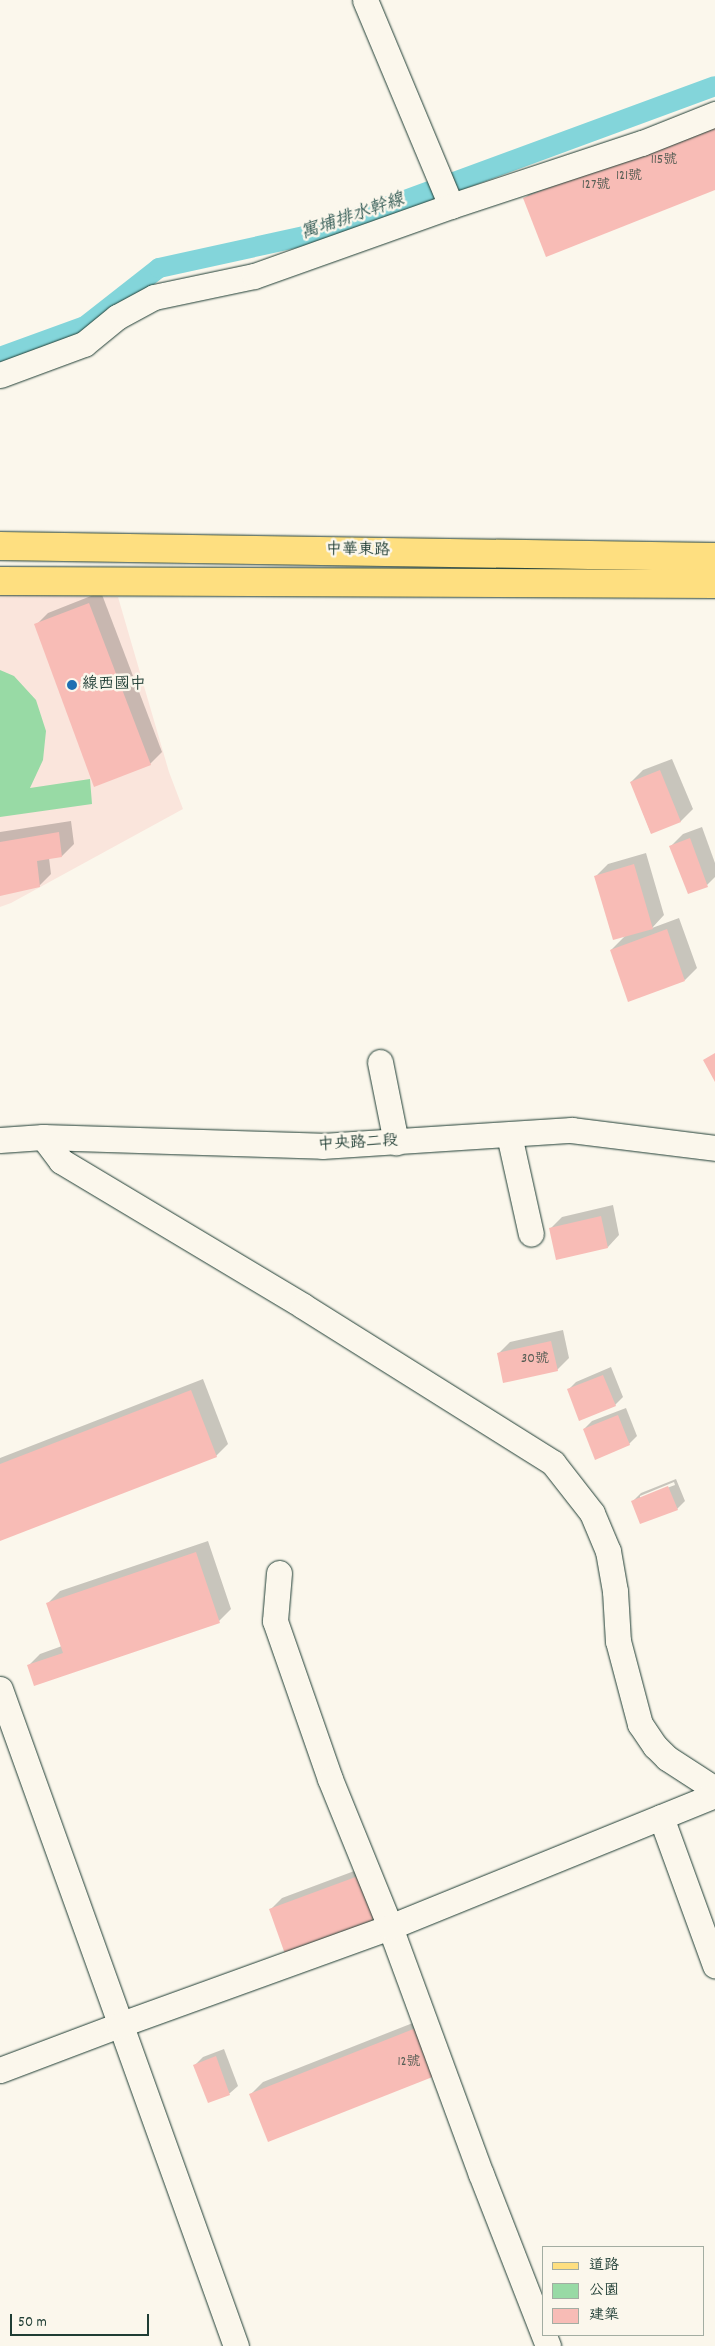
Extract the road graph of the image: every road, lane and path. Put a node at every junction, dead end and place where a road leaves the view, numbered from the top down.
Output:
1 (365, 0) edge
2 (715, 114) edge
3 (451, 206) junction
4 (0, 375) edge
5 (0, 546) edge
6 (715, 557) edge
7 (0, 581) edge
8 (715, 584) edge
9 (380, 1062) dead end
10 (509, 1135) junction
11 (43, 1137) junction
12 (0, 1140) edge
13 (396, 1142) junction
14 (715, 1148) edge
15 (531, 1234) dead end
16 (280, 1573) dead end
17 (0, 1689) edge
18 (715, 1788) edge
19 (715, 1795) edge
20 (661, 1817) junction
21 (390, 1927) junction
22 (715, 1965) edge
23 (119, 2024) junction
24 (0, 2070) edge
25 (542, 2331) edge
26 (236, 2346) edge

1 - 3 street
2 - 3 street
3 - 4 street
5 - 6 main road, 中華東路
7 - 8 main road, 中華東路
9 - 13 street
10 - 13 street, 中央路二段
10 - 14 street, 中央路二段
10 - 15 street
11 - 12 street, 中央路二段
11 - 13 street, 中央路二段
11 - 18 street
16 - 21 street
17 - 23 street
19 - 20 street
20 - 21 street
20 - 22 street
21 - 23 street
21 - 25 street
23 - 24 street
23 - 26 street

